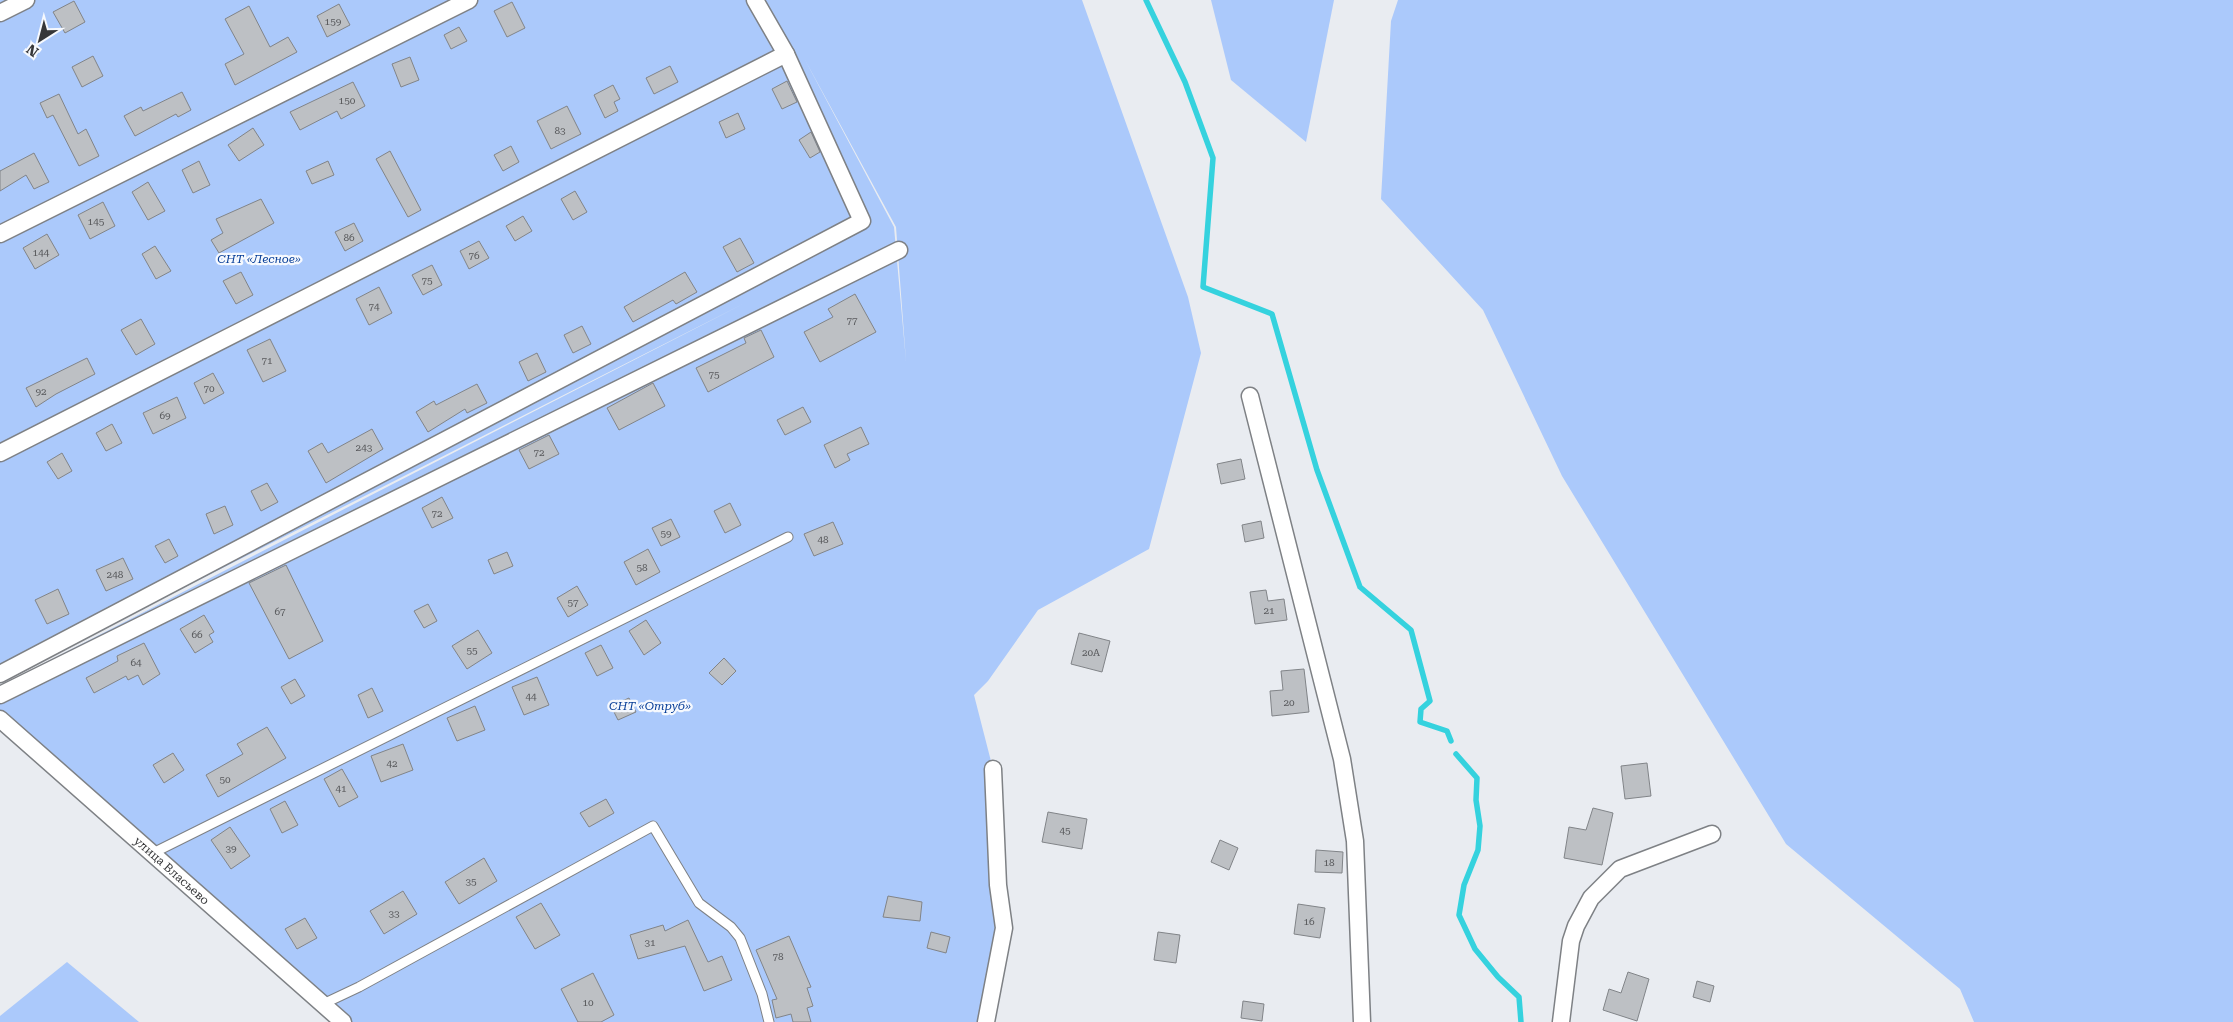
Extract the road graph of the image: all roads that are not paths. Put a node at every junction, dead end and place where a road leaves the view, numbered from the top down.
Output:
1 (26, 0) edge
2 (468, 0) edge
3 (755, 0) edge
4 (0, 13) edge
5 (786, 54) junction
6 (0, 234) edge
7 (898, 250) dead end
8 (1250, 396) dead end
9 (0, 453) edge
10 (788, 537) dead end
11 (0, 674) edge
12 (0, 695) edge
13 (0, 719) edge
14 (993, 768) dead end
15 (1712, 834) dead end
16 (153, 853) junction
17 (322, 1004) junction
18 (343, 1022) edge
19 (769, 1022) edge
20 (986, 1022) edge
21 (1362, 1022) edge
22 (1561, 1022) edge

1 - 4 street
2 - 6 street
3 - 5 street
5 - 9 street
5 - 11 street
7 - 12 street
8 - 21 street
10 - 16 lane
13 - 16 street, улица Власьево
14 - 20 street
15 - 22 street
16 - 17 street, улица Власьево
17 - 18 street, улица Власьево
17 - 19 lane

